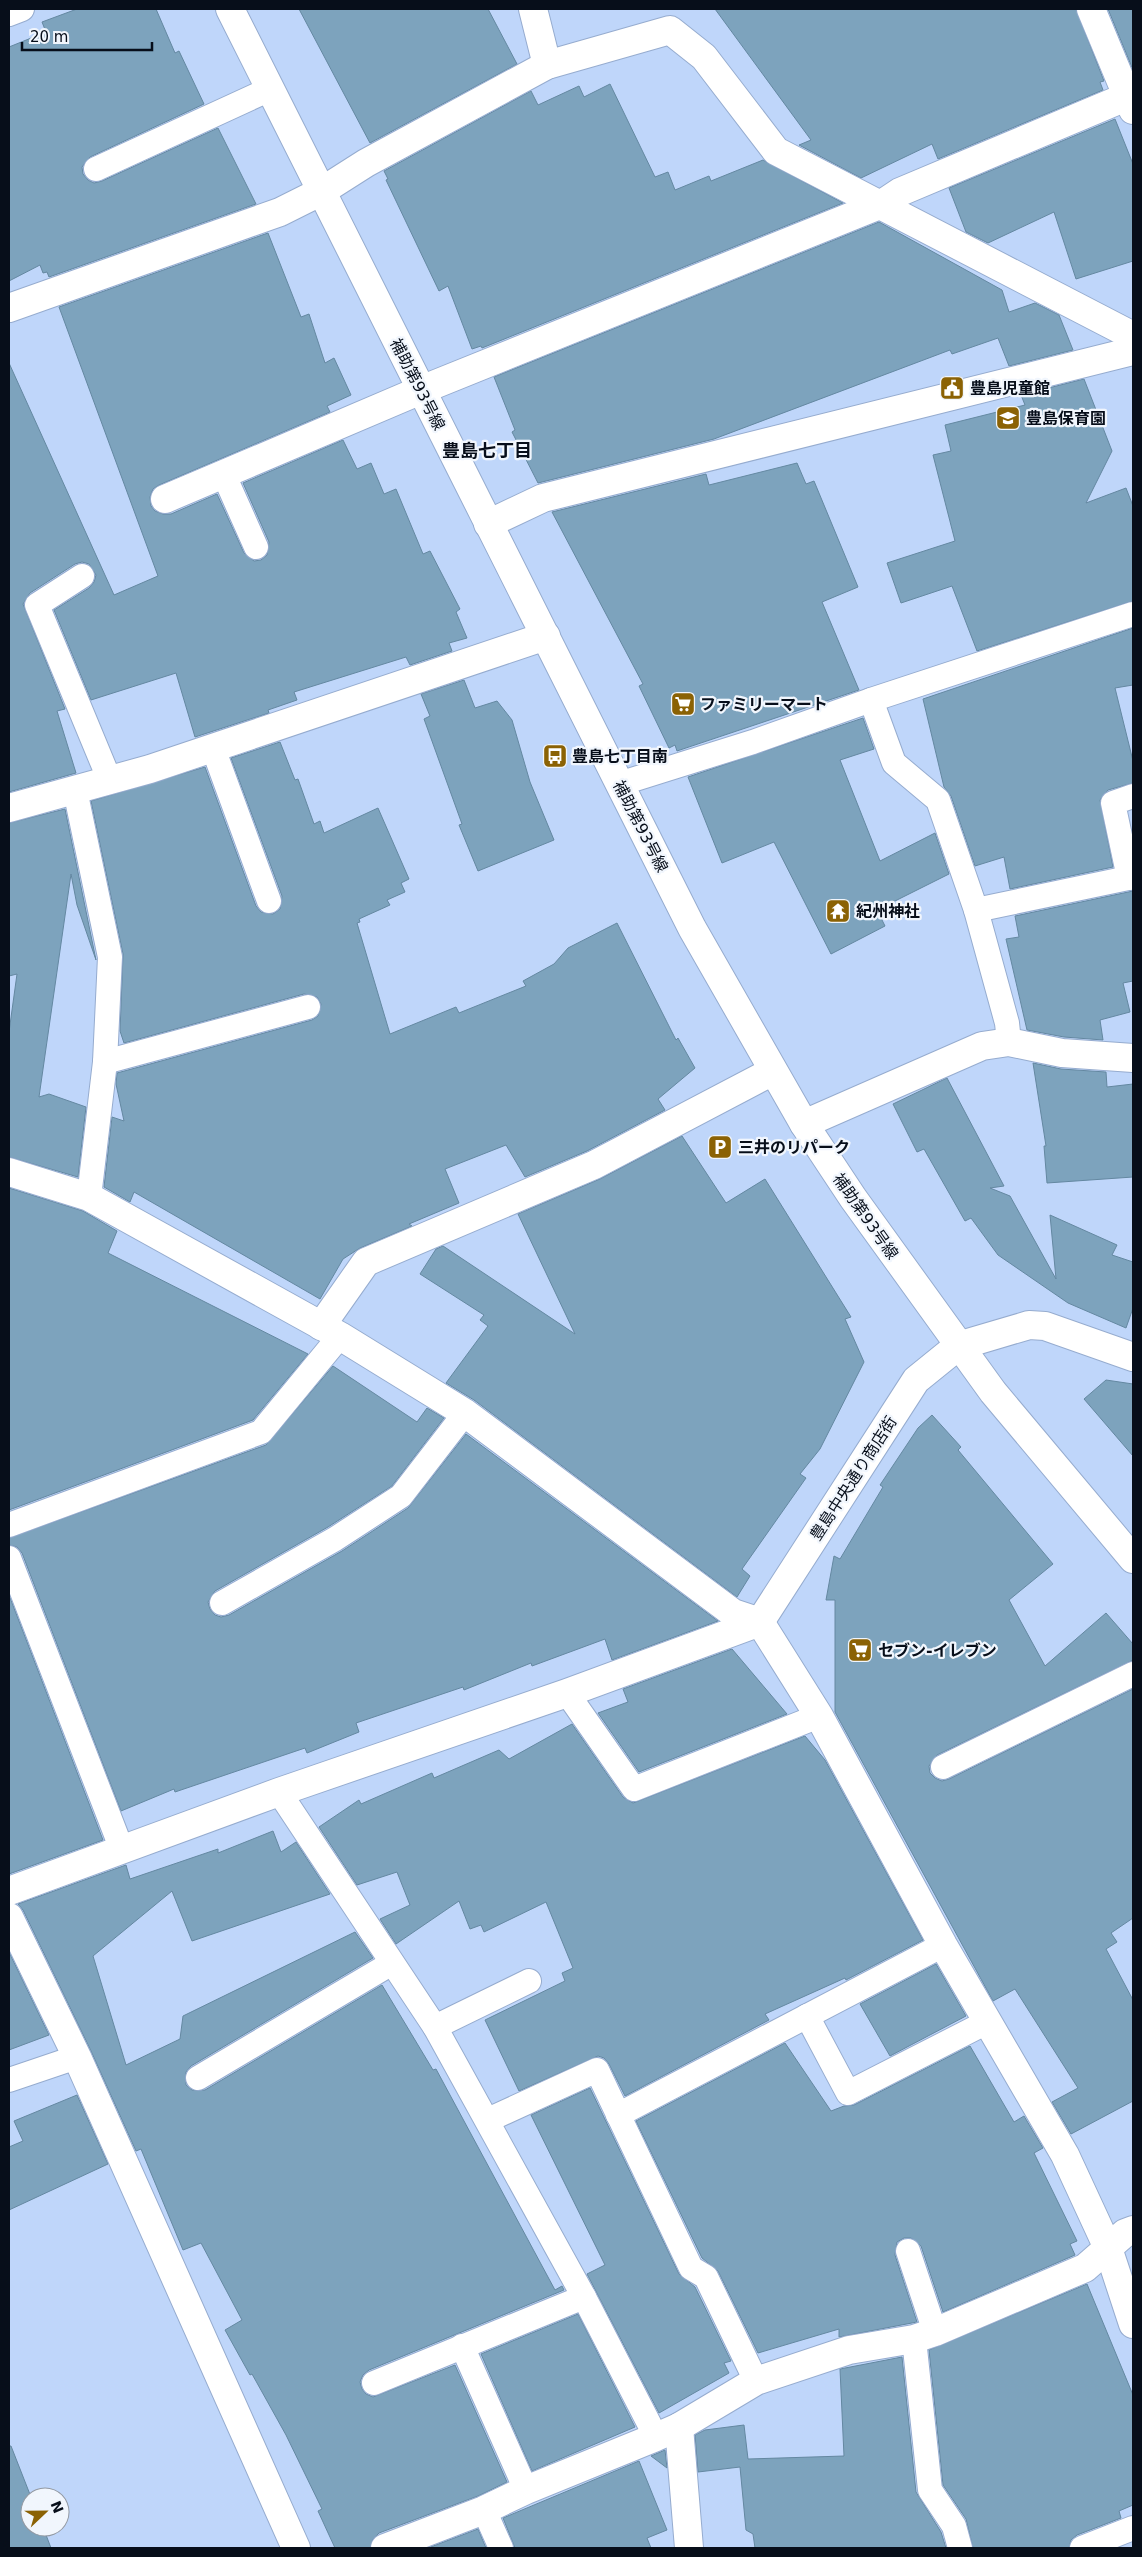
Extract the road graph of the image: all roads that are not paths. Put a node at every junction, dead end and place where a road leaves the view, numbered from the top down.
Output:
1 (22, 9) edge
2 (230, 9) edge
3 (533, 9) edge
4 (1091, 9) edge
5 (9, 14) edge
6 (547, 65) junction
7 (270, 88) junction
8 (1132, 100) edge
9 (96, 168) dead end
10 (322, 191) junction
11 (882, 204) junction
12 (9, 308) edge
13 (1133, 336) edge
14 (1133, 351) edge
15 (421, 390) junction
16 (224, 474) junction
17 (165, 499) dead end
18 (488, 524) junction
19 (256, 547) dead end
20 (82, 576) dead end
21 (1133, 614) edge
22 (546, 636) junction
23 (870, 700) junction
24 (213, 748) junction
25 (110, 781) junction
26 (619, 784) junction
27 (75, 790) junction
28 (1133, 796) edge
29 (9, 808) edge
30 (1131, 878) edge
31 (269, 902) dead end
32 (976, 910) junction
33 (308, 1007) dead end
34 (1009, 1042) junction
35 (1133, 1058) edge
36 (105, 1062) junction
37 (774, 1071) junction
38 (804, 1124) junction
39 (9, 1172) edge
40 (90, 1197) junction
41 (330, 1331) junction
42 (958, 1346) junction
43 (1133, 1357) edge
44 (465, 1413) junction
45 (9, 1525) edge
46 (9, 1558) edge
47 (1133, 1559) edge
48 (222, 1603) dead end
49 (760, 1622) junction
50 (1133, 1674) edge
51 (567, 1693) junction
52 (820, 1716) junction
53 (943, 1766) dead end
54 (279, 1792) junction
55 (122, 1850) junction
56 (9, 1891) edge
57 (9, 1917) edge
58 (943, 1945) junction
59 (392, 1963) junction
60 (528, 1981) dead end
61 (807, 2016) junction
62 (987, 2022) junction
63 (435, 2026) junction
64 (76, 2057) junction
65 (198, 2078) dead end
66 (9, 2080) edge
67 (618, 2115) junction
68 (488, 2120) junction
69 (1133, 2230) edge
70 (1108, 2248) junction
71 (908, 2252) dead end
72 (584, 2297) junction
73 (1133, 2324) edge
74 (924, 2335) junction
75 (462, 2346) junction
76 (756, 2381) junction
77 (374, 2383) dead end
78 (667, 2432) junction
79 (526, 2490) junction
80 (484, 2510) junction
81 (1133, 2528) edge
82 (296, 2548) edge
83 (385, 2548) edge
84 (501, 2548) edge
85 (689, 2548) edge
86 (960, 2548) edge
87 (1082, 2548) edge

1 - 5 lane
2 - 7 street, 補助第93号線
3 - 6 street
4 - 8 street
6 - 10 street
6 - 11 street
7 - 9 lane
7 - 10 street, 補助第93号線
8 - 11 street
10 - 12 street
10 - 15 street, 補助第93号線
11 - 13 street
11 - 15 street
14 - 18 street
15 - 16 street
15 - 18 street, 補助第93号線
16 - 17 street
16 - 19 lane
18 - 22 street, 補助第93号線
20 - 25 lane
21 - 23 lane
22 - 24 street
22 - 26 street, 補助第93号線
23 - 26 lane
23 - 32 lane
24 - 25 street
24 - 31 lane
25 - 27 street
26 - 37 street, 補助第93号線
27 - 29 street
27 - 36 lane
28 - 30 lane
30 - 32 lane
32 - 34 lane
33 - 36 lane
34 - 35 street
34 - 38 street
36 - 40 lane
37 - 38 street, 補助第93号線
37 - 41 street
38 - 42 street, 補助第93号線
39 - 40 street
40 - 41 street
41 - 44 street
41 - 45 lane
42 - 43 street
42 - 47 street, 補助第93号線
42 - 49 street, 豊島中央通り商店街
44 - 48 lane
44 - 49 street
46 - 55 lane
49 - 51 street
49 - 52 street
50 - 53 lane
51 - 52 lane
51 - 54 street
52 - 58 street
54 - 55 street
54 - 59 lane
55 - 56 street
57 - 64 street
58 - 61 lane
58 - 62 street
59 - 63 lane
59 - 65 lane
60 - 63 lane
61 - 62 lane
61 - 67 lane
62 - 70 street
63 - 68 lane
64 - 66 lane
64 - 82 street
67 - 68 lane
67 - 76 lane
68 - 72 lane
69 - 70 street
70 - 73 street
70 - 74 street
71 - 74 lane
72 - 75 lane
72 - 78 lane
74 - 76 street
74 - 86 lane
75 - 77 lane
75 - 79 lane
76 - 78 street
78 - 79 street
78 - 85 street
79 - 80 street
80 - 83 street
80 - 84 lane
81 - 87 lane

